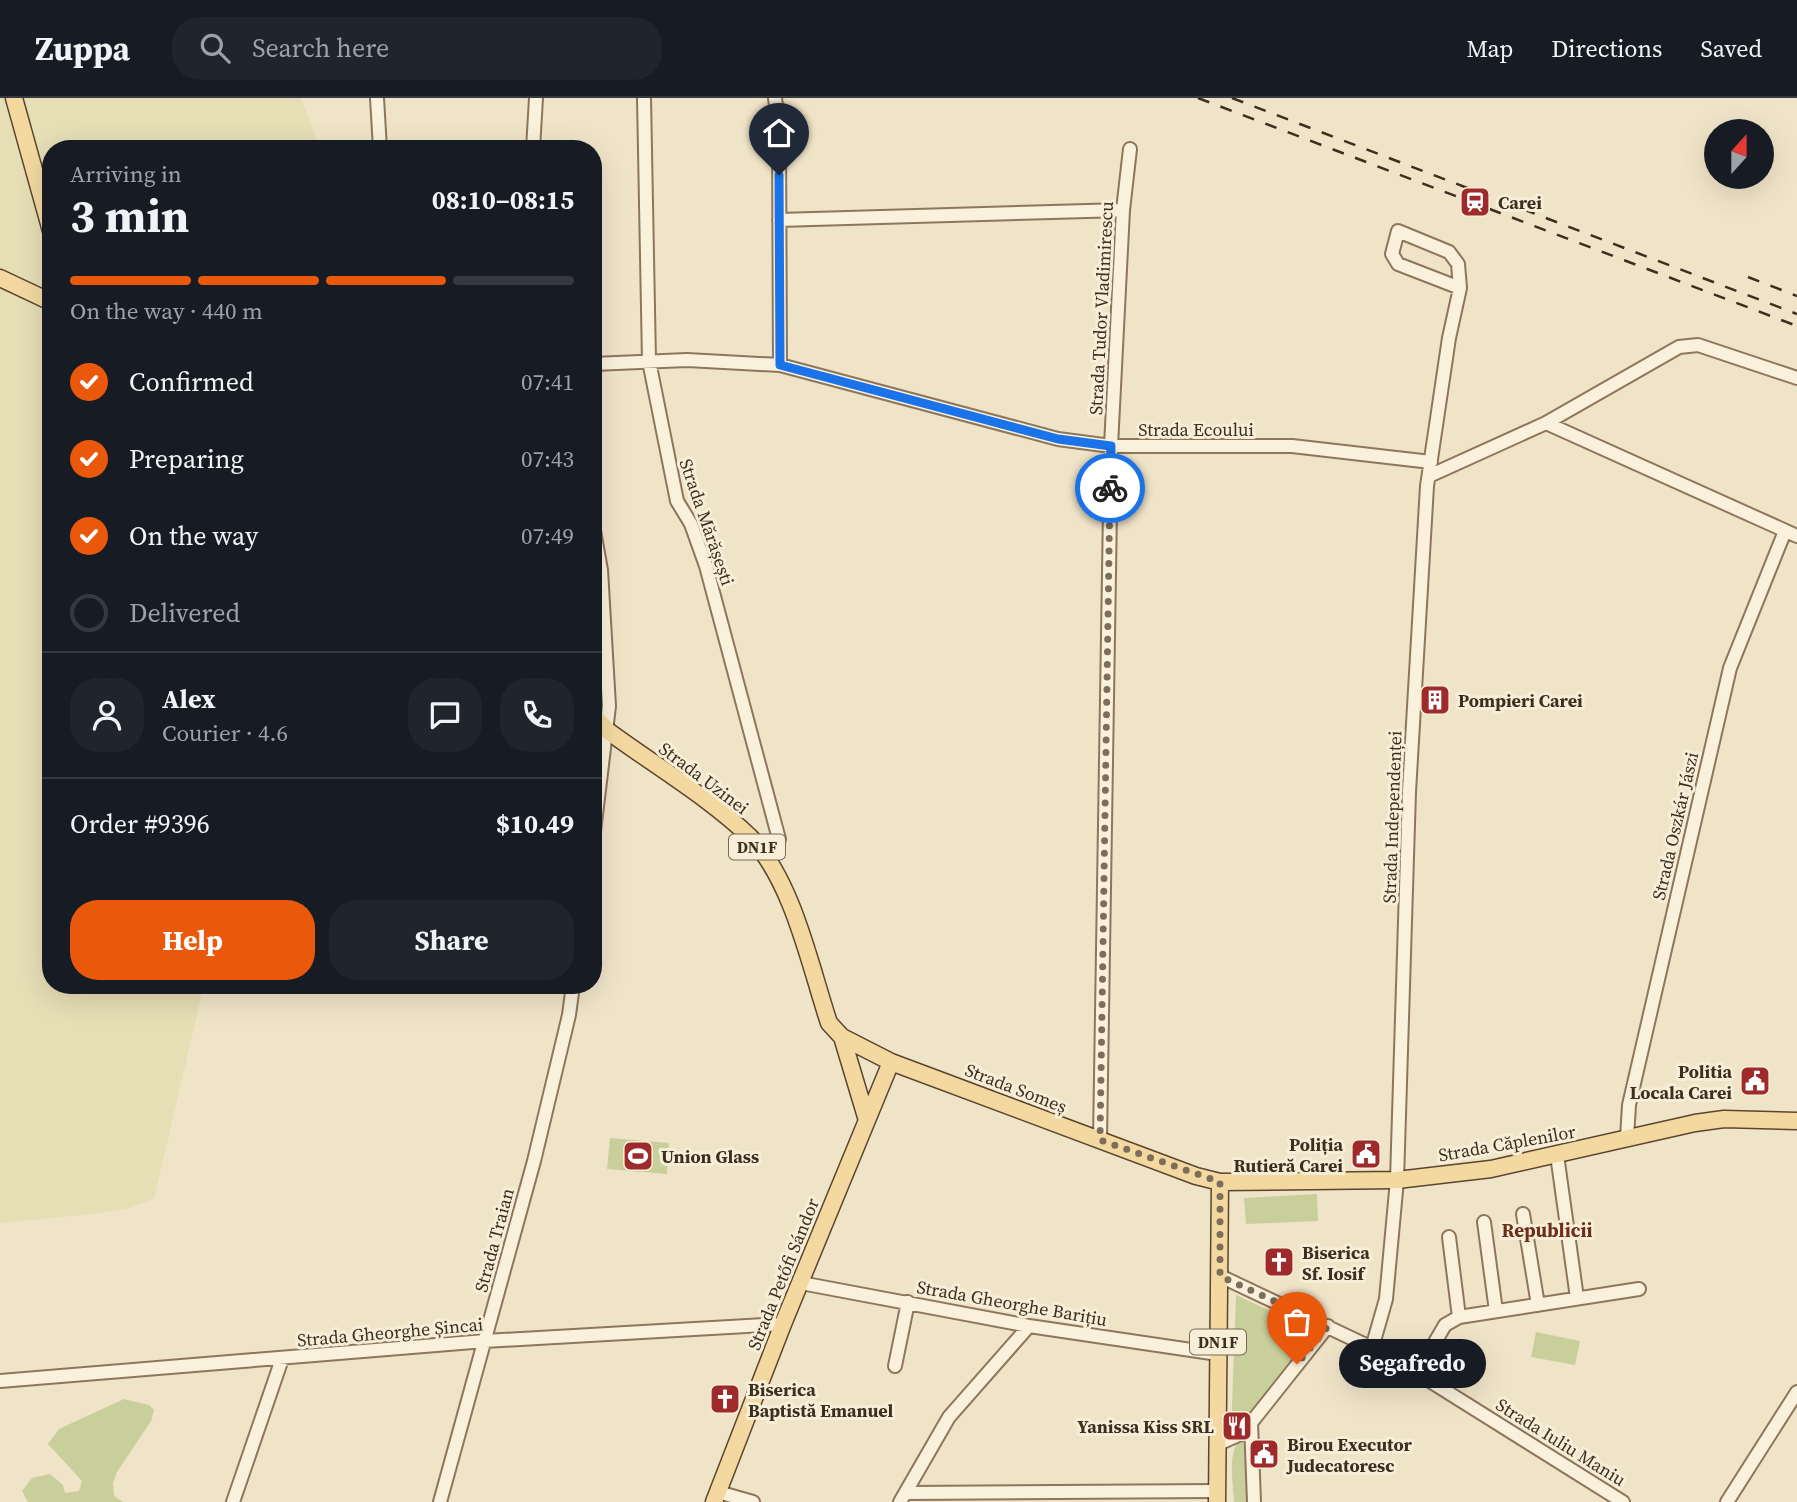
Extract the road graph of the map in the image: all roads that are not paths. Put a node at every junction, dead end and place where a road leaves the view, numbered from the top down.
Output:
1 (14, 98) edge
2 (377, 98) edge
3 (536, 98) edge
4 (645, 98) edge
5 (775, 98) edge
6 (379, 140) edge
7 (534, 140) edge
8 (1129, 149) dead end
9 (42, 199) edge
10 (1123, 210) junction
11 (779, 220) junction
12 (0, 278) edge
13 (1460, 288) junction
14 (42, 298) edge
15 (649, 361) junction
16 (602, 364) edge
17 (780, 365) junction
18 (1797, 378) edge
19 (1546, 423) junction
20 (1111, 446) junction
21 (1431, 462) junction
22 (1429, 476) junction
23 (1791, 533) edge
24 (602, 593) edge
25 (602, 725) edge
26 (608, 732) junction
27 (602, 775) edge
28 (770, 864) junction
29 (572, 994) edge
30 (842, 1037) junction
31 (891, 1062) junction
32 (866, 1117) junction
33 (1797, 1121) edge
34 (1627, 1137) junction
35 (1100, 1140) junction
36 (1557, 1155) junction
37 (1397, 1180) junction
38 (1220, 1182) junction
39 (1523, 1214) dead end
40 (1484, 1222) dead end
41 (1449, 1237) dead end
42 (1220, 1276) junction
43 (801, 1283) junction
44 (1639, 1289) dead end
45 (1577, 1298) junction
46 (908, 1302) junction
47 (1538, 1305) junction
48 (1496, 1311) junction
49 (1459, 1317) junction
50 (783, 1324) junction
51 (1029, 1326) junction
52 (1328, 1326) junction
53 (485, 1341) junction
54 (1372, 1348) junction
55 (1218, 1354) junction
56 (282, 1359) junction
57 (895, 1366) dead end
58 (1417, 1373) junction
59 (0, 1381) edge
60 (1797, 1392) edge
61 (1251, 1422) junction
62 (1216, 1445) junction
63 (716, 1497) edge
64 (1216, 1497) edge
65 (903, 1498) edge
66 (233, 1502) edge
67 (440, 1502) edge
68 (753, 1502) edge
69 (1254, 1502) edge
70 (1623, 1502) edge
71 (1727, 1502) edge

1 - 9 main road
2 - 6 street
3 - 7 street
4 - 15 street, Strada Mărășești
5 - 11 street
8 - 10 street, Strada Tudor Vladimirescu
10 - 11 street
10 - 20 street, Strada Tudor Vladimirescu
11 - 17 street
12 - 14 main road
13 - 13 street, Strada Independenței
13 - 21 street, Strada Independenței
15 - 16 street, Strada Ecoului
15 - 17 street, Strada Ecoului
15 - 28 street, Strada Mărășești
17 - 20 street, Strada Ecoului
18 - 19 street
19 - 22 street
19 - 23 street
20 - 21 street, Strada Ecoului
20 - 35 street, Strada Tudor Vladimirescu
21 - 22 street, Strada Independenței
22 - 37 street, Strada Independenței
23 - 34 street, Strada Oszkár Jászi
24 - 26 street
25 - 26 main road, Strada Uzinei / DN1F
26 - 27 street
26 - 28 main road, Strada Uzinei / DN1F
28 - 30 main road, Strada Uzinei / DN1F
29 - 53 street, Strada Traian
30 - 31 main road, Strada Someș
30 - 32 main road, Strada Uzinei
31 - 32 main road, Strada Petőfi Sándor
31 - 35 main road, Strada Someș
32 - 43 main road, Strada Petőfi Sándor
33 - 34 main road, Strada Căplenilor
34 - 36 main road, Strada Căplenilor
35 - 38 main road, Strada Someș
36 - 37 main road, Strada Căplenilor
36 - 45 street
37 - 38 main road, Strada Căplenilor
37 - 54 street, Strada Independenței
38 - 42 main road, DN1F
39 - 47 street
40 - 48 street
41 - 49 street
42 - 52 street, Strada Iuliu Maniu
42 - 55 main road, DN1F
43 - 46 street, Strada Gheorghe Barițiu
43 - 50 main road, Strada Petőfi Sándor
44 - 45 street
45 - 47 street
46 - 51 street, Strada Gheorghe Barițiu
46 - 57 street
47 - 48 street
48 - 49 street
49 - 58 street
50 - 53 street, Strada Gheorghe Șincai
50 - 63 main road, Strada Petőfi Sándor
51 - 55 street, Strada Gheorghe Barițiu
51 - 65 street
52 - 54 street, Strada Iuliu Maniu
52 - 61 street
53 - 56 street, Strada Gheorghe Șincai
53 - 67 street, Strada Traian
54 - 58 street, Strada Iuliu Maniu
55 - 62 main road, DN1F
56 - 59 street, Strada Gheorghe Șincai
56 - 66 street
58 - 70 street, Strada Iuliu Maniu
60 - 71 street
61 - 62 street
61 - 69 street
62 - 64 main road, DN1F
63 - 68 street
64 - 65 street

